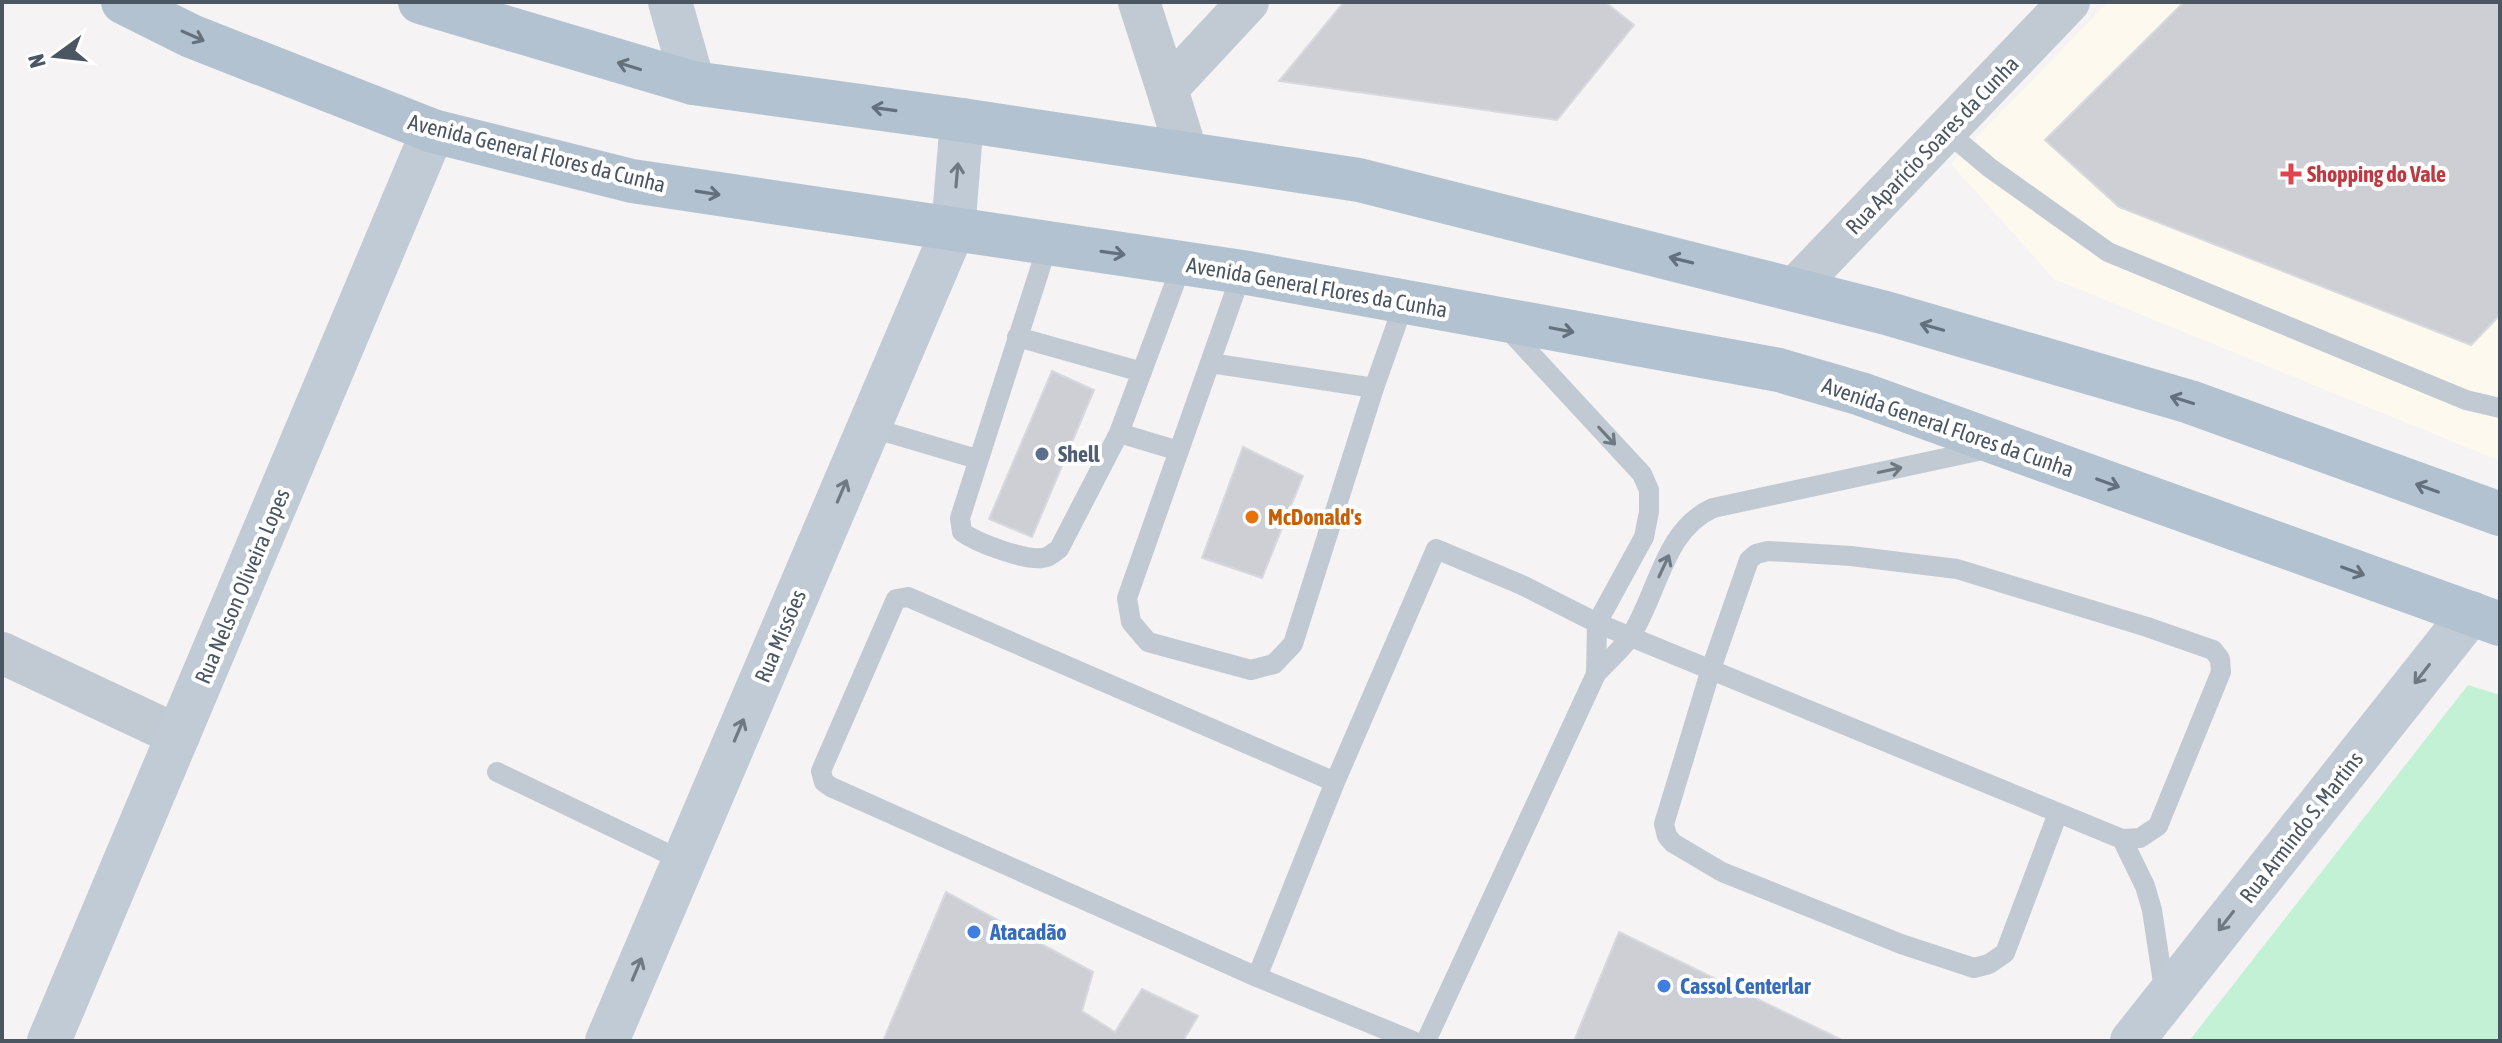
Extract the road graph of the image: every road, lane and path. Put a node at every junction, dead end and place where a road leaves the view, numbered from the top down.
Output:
1 (123, 2) edge
2 (420, 2) edge
3 (670, 2) edge
4 (1139, 2) edge
5 (1248, 2) edge
6 (2069, 2) edge
7 (693, 83) junction
8 (1167, 89) junction
9 (962, 120) junction
10 (433, 131) junction
11 (1946, 131) junction
12 (1187, 154) junction
13 (953, 230) junction
14 (1048, 244) junction
15 (1182, 264) junction
16 (1242, 272) junction
17 (1795, 288) junction
18 (1404, 303) junction
19 (1497, 318) junction
20 (1017, 337) junction
21 (1210, 363) junction
22 (1142, 372) junction
23 (1374, 388) junction
24 (2500, 408) edge
25 (869, 427) junction
26 (1119, 433) junction
27 (2003, 445) junction
28 (1179, 451) junction
29 (977, 459) junction
30 (2500, 514) edge
31 (2486, 618) edge
32 (1597, 623) junction
33 (1630, 636) junction
34 (2, 653) edge
35 (1711, 669) junction
36 (1596, 674) junction
37 (179, 736) junction
38 (497, 772) dead end
39 (1335, 782) junction
40 (2058, 813) junction
41 (2122, 839) junction
42 (683, 861) junction
43 (1257, 977) junction
44 (2165, 999) junction
45 (49, 1041) edge
46 (607, 1041) edge
47 (1413, 1041) edge
48 (1426, 1041) edge
49 (2132, 1041) edge

1 -> 10 main road, Avenida General Flores da Cunha
7 -> 2 main road
3 - 7 street
4 - 8 street
5 - 8 street
6 - 11 street, Rua Aparício Soares da Cunha
9 -> 7 main road
8 - 12 street
9 - 12 main road
13 -> 9 street, Rua Missões
10 -> 13 main road, Avenida General Flores da Cunha
10 - 37 street, Rua Nelson Oliveira Lopes
11 - 17 street, Rua Aparício Soares da Cunha
11 - 24 lane
17 -> 12 main road
13 - 14 main road, Avenida General Flores da Cunha
13 - 25 street, Rua Missões
14 -> 15 main road, Avenida General Flores da Cunha
14 - 20 lane
15 - 16 main road, Avenida General Flores da Cunha
15 - 22 lane
16 - 18 main road, Avenida General Flores da Cunha
16 - 21 lane
30 -> 17 main road
18 - 19 main road, Avenida General Flores da Cunha
18 - 23 lane
19 -> 27 main road, Avenida General Flores da Cunha
19 -> 32 lane
20 - 22 lane
20 - 29 lane
21 - 23 lane
21 - 28 lane
22 - 26 lane
23 - 28 lane
25 - 29 lane
42 -> 25 street, Rua Missões
26 - 28 lane
26 - 29 lane
27 -> 31 main road, Avenida General Flores da Cunha
33 -> 27 lane
31 -> 44 street, Rua Armindo S. Martins
32 - 33 lane
32 - 36 lane
32 - 39 lane
33 - 35 lane
33 - 36 lane
34 - 37 street
35 - 40 lane
35 - 40 lane
35 - 41 lane
36 - 48 lane
37 - 45 street, Rua Nelson Oliveira Lopes
38 - 42 lane
39 - 43 lane
39 - 43 lane
40 - 41 lane
41 - 44 lane
46 -> 42 street, Rua Missões
43 - 47 lane
44 - 49 street, Rua Armindo S. Martins

